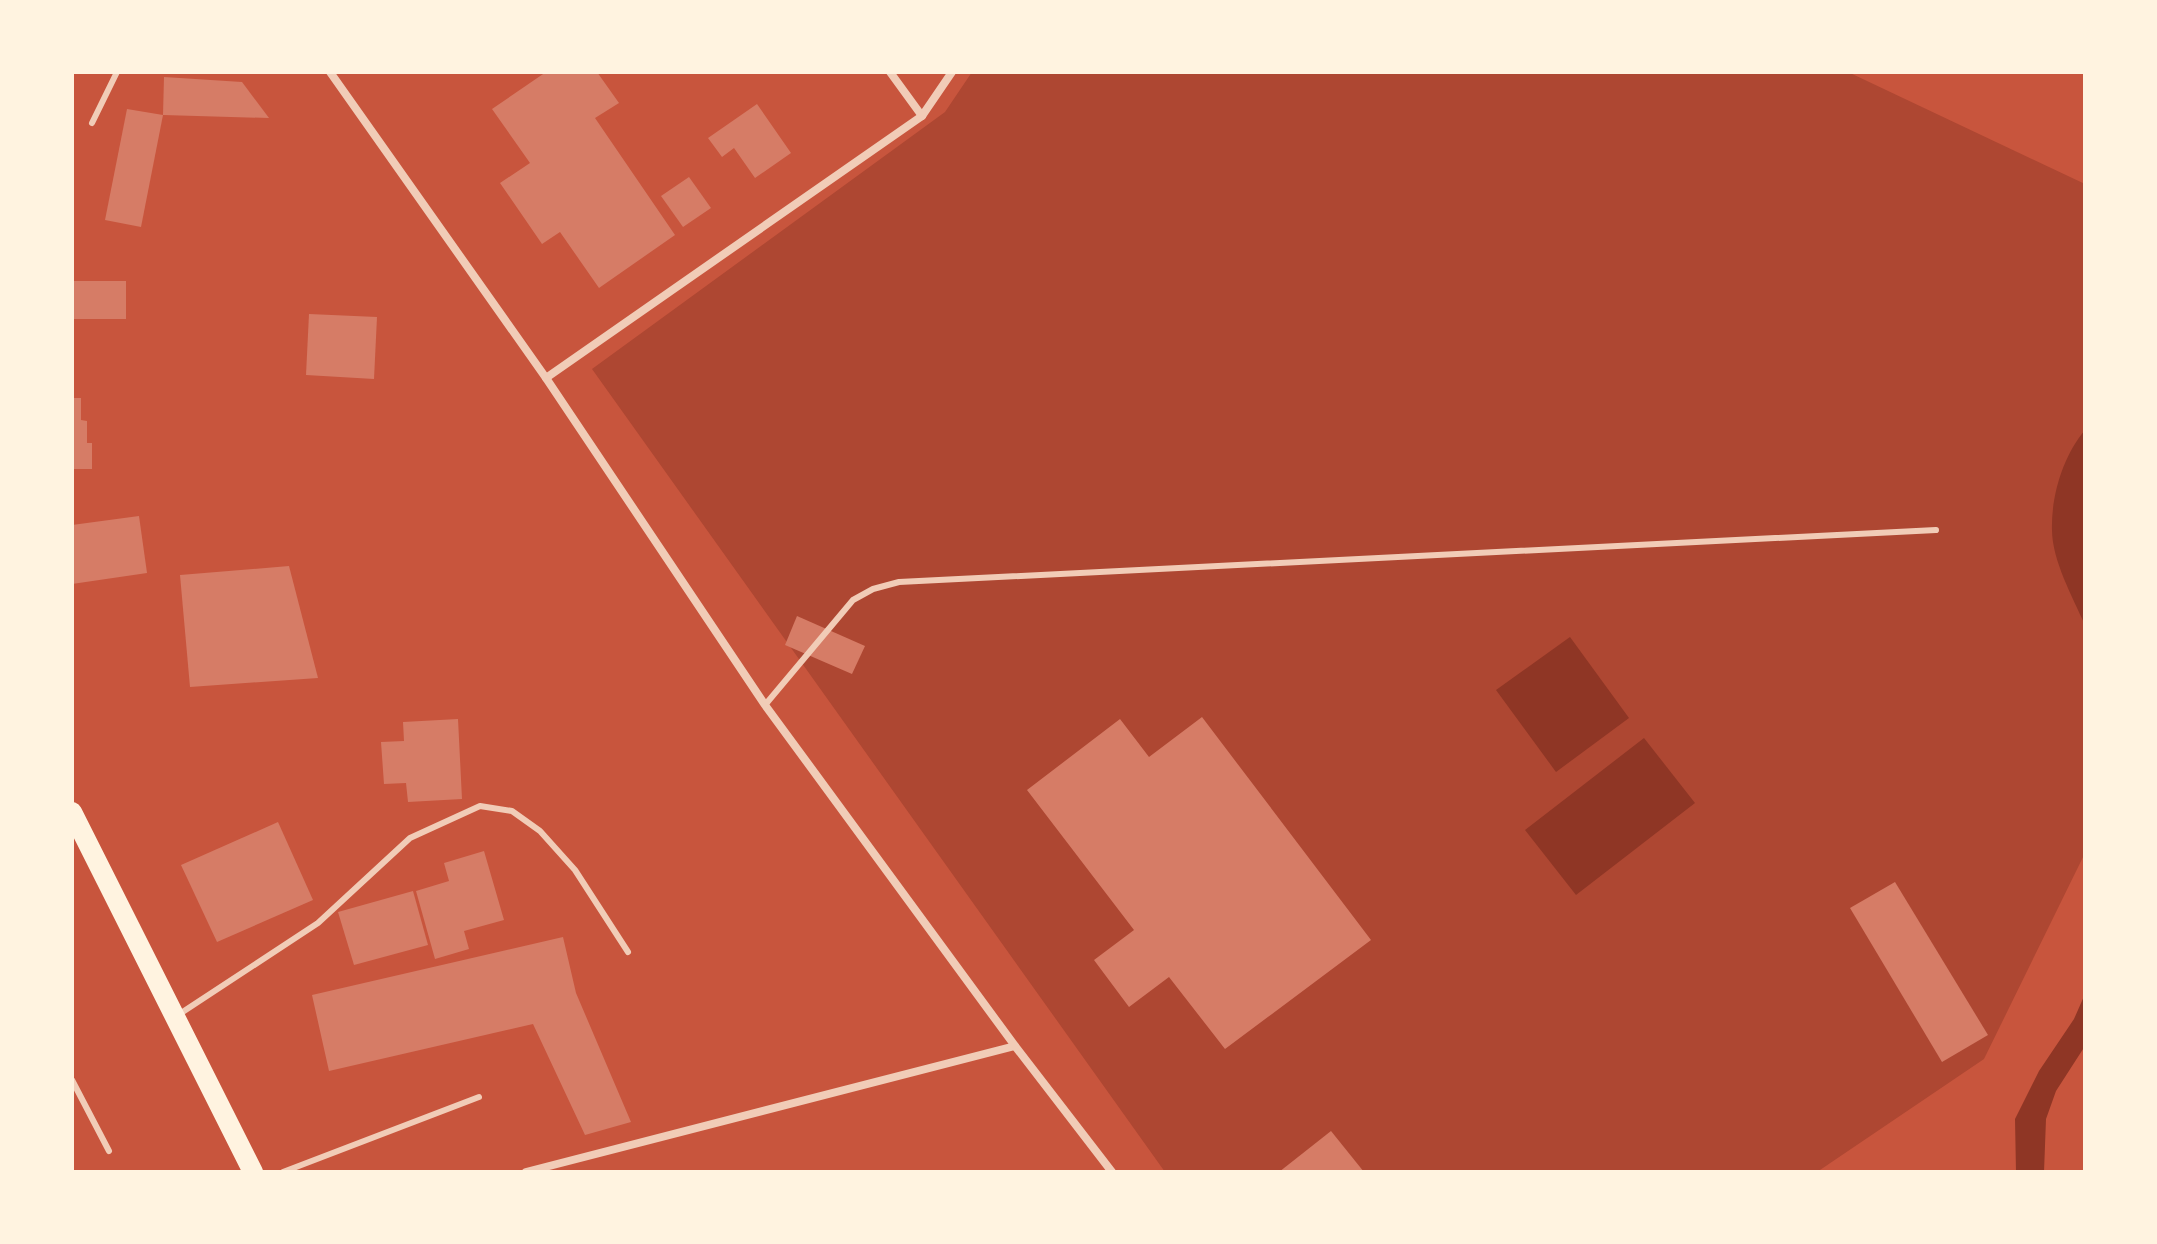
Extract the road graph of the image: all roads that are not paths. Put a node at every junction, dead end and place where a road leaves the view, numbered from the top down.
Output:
1 (117, 72) edge
2 (330, 72) edge
3 (890, 72) edge
4 (952, 72) edge
5 (922, 116) junction
6 (92, 123) dead end
7 (546, 378) junction
8 (1936, 530) dead end
9 (765, 705) junction
10 (72, 812) edge
11 (628, 952) dead end
12 (175, 1017) junction
13 (1015, 1046) junction
14 (72, 1080) edge
15 (479, 1097) dead end
16 (109, 1151) dead end
17 (253, 1172) edge
18 (283, 1172) edge
19 (526, 1172) edge
20 (1112, 1172) edge

1 - 6 lane
2 - 7 street
3 - 5 street
4 - 5 street
5 - 7 street
7 - 9 street
8 - 9 lane
9 - 13 street
10 - 12 main road
11 - 12 lane
12 - 17 main road
13 - 19 street
13 - 20 street
14 - 16 lane
15 - 18 lane

